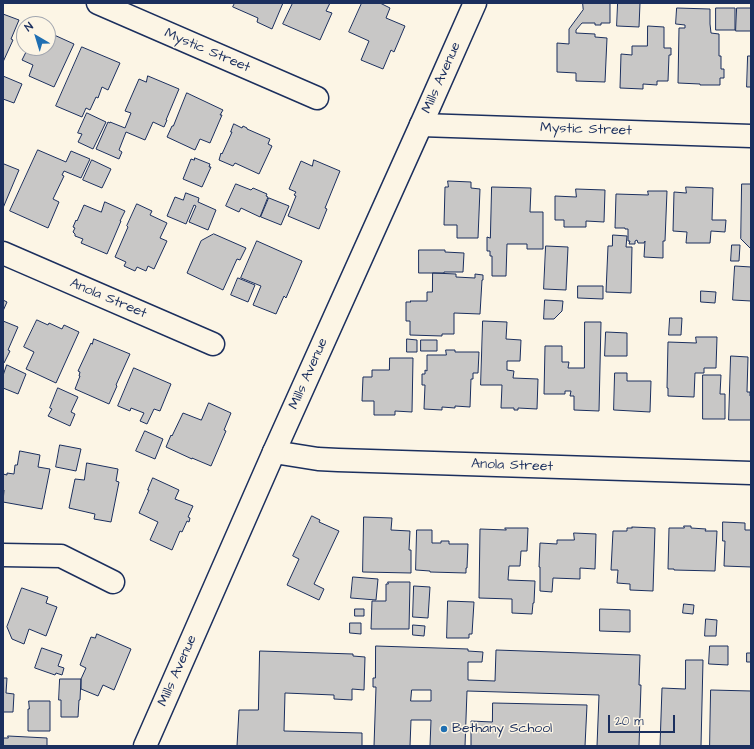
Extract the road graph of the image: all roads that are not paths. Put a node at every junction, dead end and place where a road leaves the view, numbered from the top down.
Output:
1 (98, 3) edge
2 (475, 3) edge
3 (317, 98) dead end
4 (421, 125) junction
5 (751, 136) edge
6 (3, 253) edge
7 (213, 344) dead end
8 (274, 452) junction
9 (751, 473) edge
10 (3, 555) edge
11 (113, 582) dead end
12 (145, 746) edge

1 - 3 street, Mystic Street
2 - 4 street, Mills Avenue
4 - 5 street, Mystic Street
4 - 8 street, Mills Avenue
6 - 7 street, Anola Street
8 - 9 street, Anola Street
8 - 12 street, Mills Avenue
10 - 11 street

